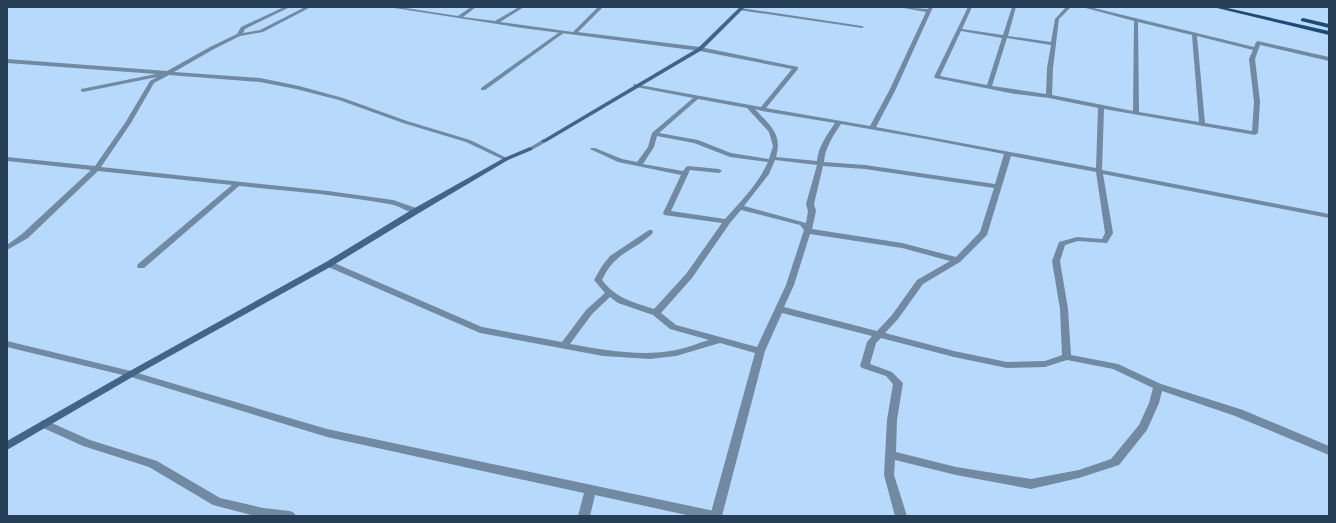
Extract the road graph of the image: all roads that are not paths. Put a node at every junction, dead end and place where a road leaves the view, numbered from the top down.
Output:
1 (288, 7) edge
2 (309, 7) edge
3 (390, 7) edge
4 (433, 7) edge
5 (474, 7) edge
6 (522, 7) edge
7 (601, 7) edge
8 (900, 7) edge
9 (970, 7) edge
10 (1014, 7) edge
11 (1069, 7) edge
12 (1084, 7) edge
13 (1105, 7) edge
14 (1216, 7) edge
15 (1245, 7) edge
16 (742, 8) edge
17 (930, 9) edge
18 (1099, 11) junction
19 (424, 12) junction
20 (459, 18) junction
21 (1136, 20) junction
22 (496, 23) junction
23 (1329, 26) edge
24 (862, 27) dead end
25 (961, 30) junction
26 (563, 32) junction
27 (1329, 33) edge
28 (575, 34) junction
29 (1194, 34) junction
30 (236, 36) junction
31 (1006, 37) junction
32 (1054, 44) junction
33 (700, 49) junction
34 (1255, 49) junction
35 (1329, 59) edge
36 (7, 61) edge
37 (16, 62) junction
38 (7, 65) edge
39 (168, 73) junction
40 (636, 85) junction
41 (989, 87) junction
42 (483, 89) dead end
43 (83, 90) dead end
44 (1049, 96) junction
45 (697, 97) junction
46 (749, 107) junction
47 (1101, 107) junction
48 (762, 109) junction
49 (1136, 113) junction
50 (839, 122) junction
51 (1202, 125) junction
52 (872, 128) junction
53 (654, 134) junction
54 (544, 141) joint
55 (530, 148) joint
56 (593, 149) dead end
57 (1008, 153) junction
58 (7, 159) edge
59 (506, 159) junction
60 (772, 160) junction
61 (820, 164) junction
62 (639, 165) junction
63 (96, 169) junction
64 (719, 171) dead end
65 (1099, 171) junction
66 (686, 174) junction
67 (238, 183) junction
68 (998, 186) junction
69 (739, 207) junction
70 (416, 211) junction
71 (1329, 216) edge
72 (727, 221) junction
73 (808, 231) junction
74 (649, 232) dead end
75 (7, 248) edge
76 (957, 260) junction
77 (329, 264) junction
78 (140, 266) dead end
79 (610, 293) junction
80 (780, 308) junction
81 (656, 313) junction
82 (880, 334) junction
83 (720, 340) junction
84 (7, 344) edge
85 (564, 346) junction
86 (760, 350) junction
87 (1067, 357) junction
88 (131, 374) junction
89 (1158, 386) junction
90 (45, 424) junction
91 (7, 446) edge
92 (1329, 451) edge
93 (890, 455) junction
94 (591, 489) junction
95 (290, 516) edge
96 (584, 516) edge
97 (715, 516) edge
98 (901, 516) edge

1 - 30 street
2 - 30 street
3 - 19 street
4 - 19 street
5 - 20 street
6 - 22 street
7 - 28 street
8 - 17 street
9 - 25 street
10 - 31 street
11 - 32 street
12 - 18 street
13 - 18 street
14 - 27 main road
15 - 23 main road
16 - 24 street
16 - 33 main road
17 - 52 street
18 - 21 street
19 - 20 street
20 - 22 street
21 - 29 street
21 - 49 street
22 - 26 street
25 - 31 street
25 - 41 street
26 - 28 street
26 - 42 street
28 - 33 street
29 - 34 street
29 - 51 street
30 - 39 street
31 - 32 street
31 - 41 street
32 - 44 street
33 - 40 main road
33 - 48 street
34 - 35 street
34 - 51 street
36 - 37 street
37 - 38 street
37 - 39 street
39 - 43 street
39 - 59 street
39 - 63 street
40 - 45 street
40 - 54 main road
41 - 44 street
44 - 47 street
45 - 46 street
45 - 53 street
46 - 48 street
46 - 60 street
47 - 49 street
47 - 65 street
48 - 50 street
49 - 51 street
50 - 52 street
50 - 61 street
52 - 57 street
53 - 60 street
53 - 62 street
54 - 55 street
55 - 59 main road
56 - 62 street
57 - 65 street
57 - 68 street
58 - 63 street
59 - 70 main road
60 - 61 street
60 - 69 street
61 - 68 street
61 - 73 street
62 - 66 street
63 - 67 street
63 - 75 street
64 - 66 street
65 - 71 street
65 - 87 street
66 - 72 street
67 - 70 street
67 - 78 street
68 - 76 street
69 - 72 street
69 - 73 street
70 - 77 main road
72 - 81 street
73 - 76 street
73 - 80 street
74 - 79 street
76 - 82 street
77 - 85 street
77 - 88 main road
79 - 81 street
79 - 85 street
80 - 82 street
80 - 86 street
81 - 83 street
82 - 87 street
82 - 93 street
83 - 85 street
83 - 86 street
84 - 88 street
86 - 97 street
87 - 89 street
88 - 90 main road
88 - 94 street
89 - 92 street
89 - 93 street
90 - 91 main road
90 - 95 street
93 - 98 street
94 - 96 street
94 - 97 street

